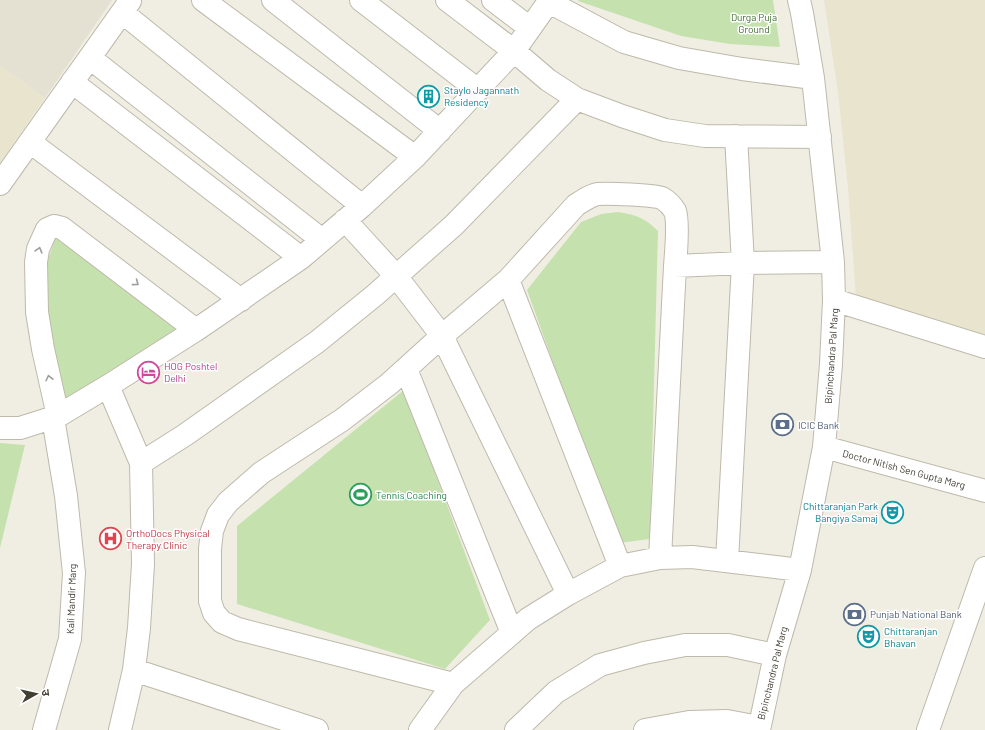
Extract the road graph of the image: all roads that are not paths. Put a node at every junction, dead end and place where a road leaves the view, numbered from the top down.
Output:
1 (203, 0) edge
2 (273, 0) edge
3 (361, 0) edge
4 (447, 0) edge
5 (493, 0) edge
6 (799, 0) edge
7 (549, 1) edge
8 (126, 6) edge
9 (530, 28) junction
10 (514, 51) junction
11 (90, 58) junction
12 (812, 78) junction
13 (72, 82) junction
14 (478, 90) junction
15 (577, 99) junction
16 (440, 130) junction
17 (736, 136) junction
18 (820, 137) junction
19 (30, 142) junction
20 (415, 157) junction
21 (0, 184) edge
22 (362, 206) junction
23 (345, 220) junction
24 (322, 240) junction
25 (301, 258) junction
26 (833, 262) junction
27 (743, 263) junction
28 (676, 266) junction
29 (396, 276) junction
30 (508, 280) junction
31 (241, 300) junction
32 (834, 300) junction
33 (196, 330) junction
34 (442, 336) junction
35 (985, 347) edge
36 (406, 369) junction
37 (108, 386) junction
38 (56, 417) junction
39 (0, 428) edge
40 (824, 447) junction
41 (141, 462) junction
42 (985, 491) edge
43 (660, 558) junction
44 (726, 561) junction
45 (620, 566) junction
46 (985, 568) edge
47 (800, 570) junction
48 (568, 594) junction
49 (512, 633) junction
50 (775, 655) junction
51 (134, 670) junction
52 (453, 684) junction
53 (759, 729) edge
54 (44, 730) edge
55 (120, 730) edge
56 (317, 730) edge
57 (420, 730) edge
58 (516, 730) edge
59 (645, 730) edge
60 (928, 730) edge

1 - 20 street
2 - 16 street
3 - 14 street
4 - 10 street
5 - 9 street
6 - 12 street, Bipinchandra Pal Marg
7 - 9 street
7 - 12 street
8 - 11 street
8 - 22 street
9 - 10 street
10 - 14 street
10 - 15 street
11 - 13 street
11 - 24 street
12 - 18 street, Bipinchandra Pal Marg
13 - 19 street
13 - 25 street
14 - 16 street
15 - 17 street
15 - 29 street
16 - 20 street
17 - 18 street
17 - 27 street
18 - 26 street, Bipinchandra Pal Marg
19 - 21 street
19 - 31 street
20 - 22 street
22 - 23 street
23 - 24 street
23 - 29 street
24 - 25 street
25 - 31 street
26 - 27 street
26 - 32 street, Bipinchandra Pal Marg
27 - 28 street
27 - 44 street
28 - 30 street
28 - 43 street
29 - 34 street
29 - 41 street
30 - 34 street
30 - 45 street
31 - 33 street
32 - 35 street
32 - 40 street, Bipinchandra Pal Marg
33 - 37 street
38 -> 33 street, Kali Mandir Marg
34 - 36 street
34 - 48 street
36 - 49 street
36 - 52 street
37 - 38 street
37 - 41 street
38 - 39 street
38 - 54 street, Kali Mandir Marg
40 - 42 street, Doctor Nitish Sen Gupta Marg
40 - 47 street, Bipinchandra Pal Marg
41 - 51 street
43 - 44 street
43 - 45 street
44 - 47 street
45 - 48 street
46 - 60 street
47 - 50 street, Bipinchandra Pal Marg
48 - 49 street
49 - 52 street
50 - 53 street, Bipinchandra Pal Marg
50 - 58 street
51 - 55 street
51 - 56 street
52 - 57 street
53 - 59 street

